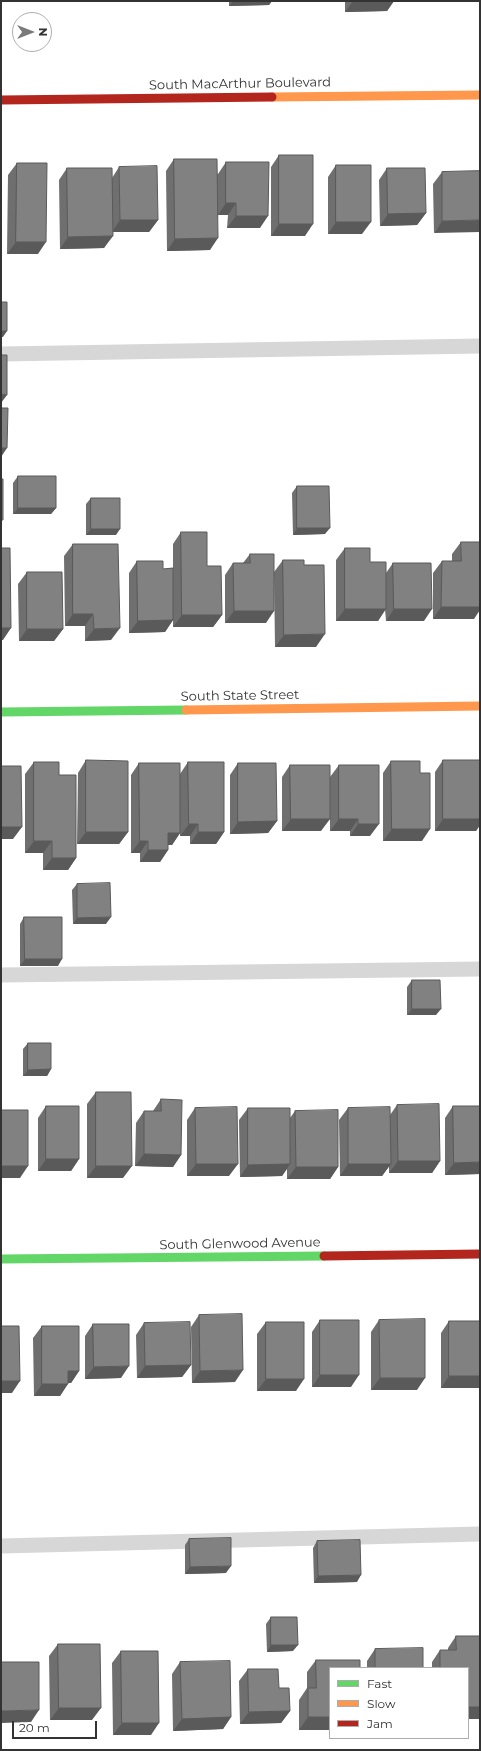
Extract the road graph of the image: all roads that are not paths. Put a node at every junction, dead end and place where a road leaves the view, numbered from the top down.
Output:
1 (480, 95) edge
2 (1, 100) edge
3 (480, 346) edge
4 (1, 354) edge
5 (480, 706) edge
6 (1, 712) edge
7 (480, 969) edge
8 (1, 976) edge
9 (480, 1254) edge
10 (1, 1259) edge
11 (480, 1534) edge
12 (1, 1546) edge

1 - 2 street, South MacArthur Boulevard
3 - 4 lane
5 - 6 street, South State Street
7 - 8 lane
9 - 10 street, South Glenwood Avenue
11 - 12 lane

